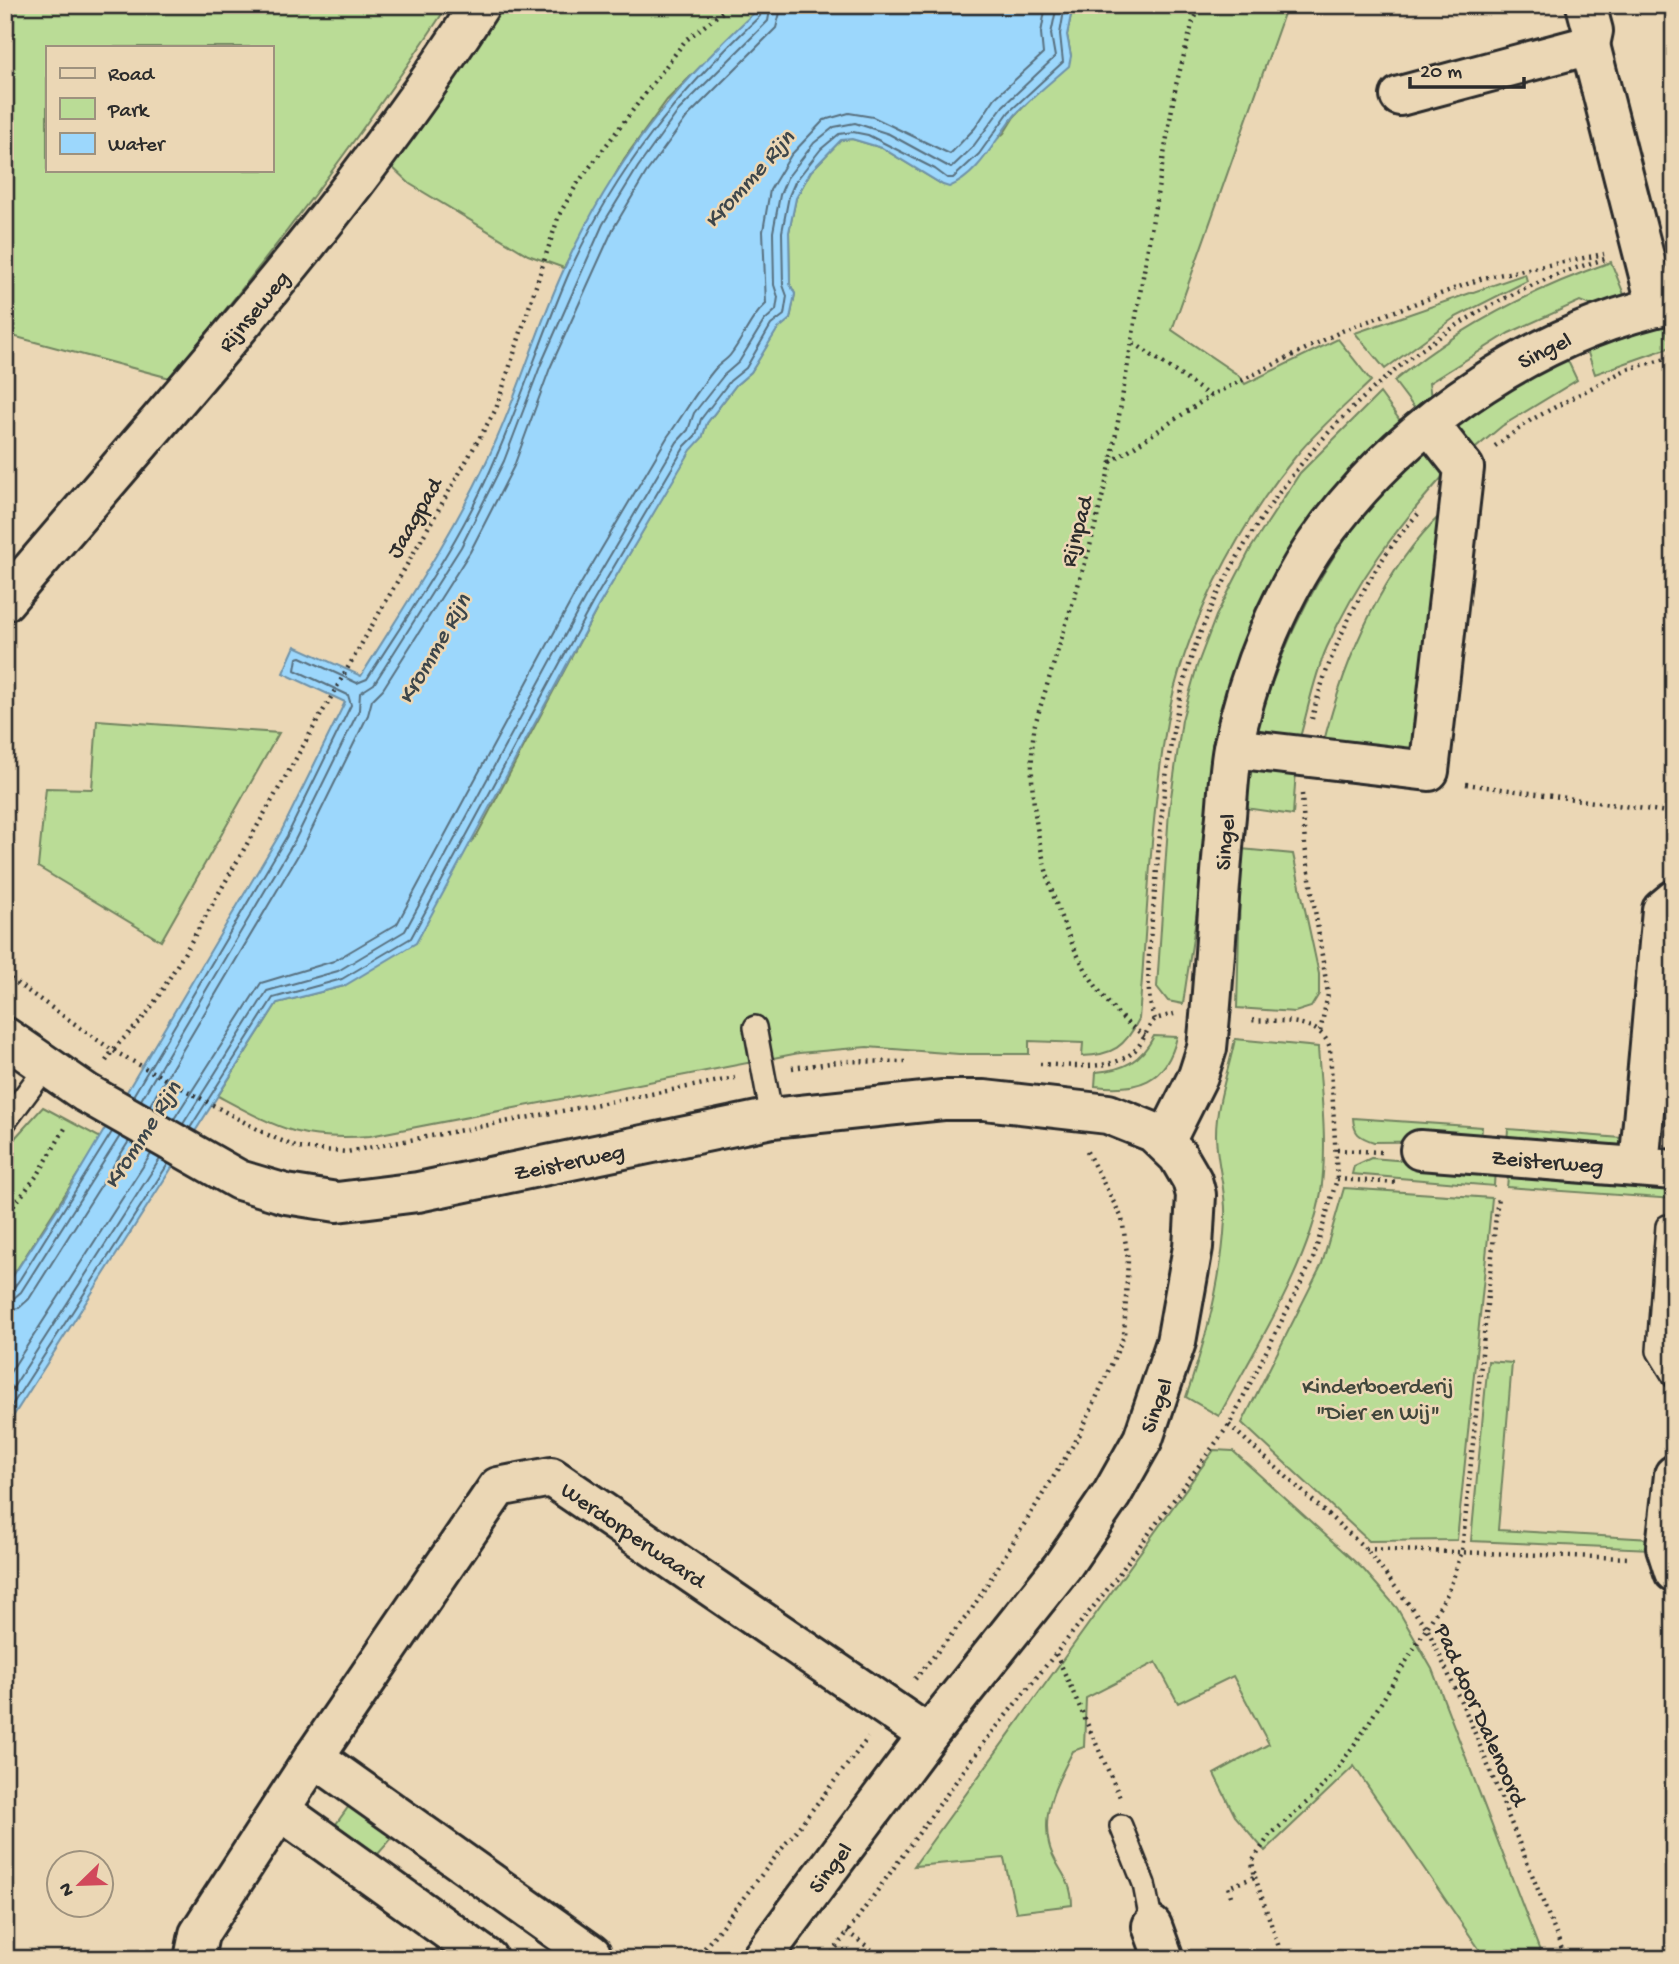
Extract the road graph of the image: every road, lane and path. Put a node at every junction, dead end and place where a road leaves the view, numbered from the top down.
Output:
1 (480, 5) edge
2 (731, 5) edge
3 (1202, 5) edge
4 (1586, 5) edge
5 (1590, 45) junction
6 (1400, 96) dead end
7 (1643, 248) junction
8 (1666, 305) edge
9 (1134, 343) junction
10 (1210, 396) junction
11 (1430, 425) junction
12 (1111, 462) junction
13 (5, 600) edge
14 (1233, 748) junction
15 (1429, 771) junction
16 (1674, 813) edge
17 (1674, 900) edge
18 (5, 975) edge
19 (755, 1027) dead end
20 (1320, 1032) dead end
21 (5, 1037) edge
22 (1145, 1037) dead end
23 (112, 1049) junction
24 (1091, 1065) dead end
25 (46, 1066) junction
26 (92, 1096) junction
27 (1088, 1112) junction
28 (234, 1116) dead end
29 (772, 1118) junction
30 (5, 1122) edge
31 (1165, 1142) junction
32 (1420, 1150) dead end
33 (1656, 1169) edge
34 (1337, 1178) dead end
35 (1499, 1191) dead end
36 (5, 1217) edge
37 (1667, 1226) dead end
38 (1674, 1377) edge
39 (1230, 1425) dead end
40 (1674, 1475) edge
41 (1366, 1549) junction
42 (1462, 1551) junction
43 (1671, 1566) edge
44 (1427, 1628) junction
45 (1056, 1654) dead end
46 (891, 1708) junction
47 (928, 1735) junction
48 (314, 1757) junction
49 (279, 1810) junction
50 (1121, 1826) joint
51 (1255, 1877) junction
52 (1231, 1896) dead end
53 (847, 1932) dead end
54 (1158, 1942) edge
55 (194, 1959) edge
56 (488, 1959) edge
57 (591, 1959) edge
58 (696, 1959) edge
59 (761, 1959) edge
60 (885, 1959) edge
61 (1283, 1959) edge
62 (1566, 1959) edge

1 - 13 street, Rijnseweg
2 - 23 path, Jaagpad
3 - 9 path, Rijnpad
4 - 5 street
5 - 6 street
5 - 7 street
7 - 8 street
7 - 10 path
8 - 11 street, Singel
9 - 10 path
9 - 12 path, Rijnpad
10 - 12 path
11 - 14 street, Singel
11 - 15 street
12 - 22 path, Rijnpad
14 - 15 street
14 - 31 street, Singel
15 - 16 path
17 - 33 street
18 - 23 path
19 - 29 lane
20 - 34 path
21 - 25 street, Zeisterweg
23 - 28 path
24 - 27 path
25 - 26 street, Zeisterweg
25 - 30 lane
26 - 29 street, Zeisterweg
26 - 36 path
27 - 29 street, Zeisterweg
27 - 31 street, Zeisterweg
27 - 46 path
31 - 47 street, Singel
32 - 33 street, Zeisterweg
35 - 42 path
37 - 38 lane
39 - 41 path, Pad door Dalenoord
40 - 43 street
41 - 42 path
41 - 44 path, Pad door Dalenoord
42 - 43 path
42 - 44 path
44 - 51 path
44 - 62 path, Pad door Dalenoord
45 - 50 path
46 - 47 street, Werdorperwaard
46 - 48 street, Werdorperwaard
46 - 58 path
47 - 59 street, Singel
48 - 49 street, Werdorperwaard
48 - 57 street
49 - 55 street, Werdorperwaard
49 - 56 street
50 - 54 lane
51 - 52 path
51 - 61 path
53 - 60 path

